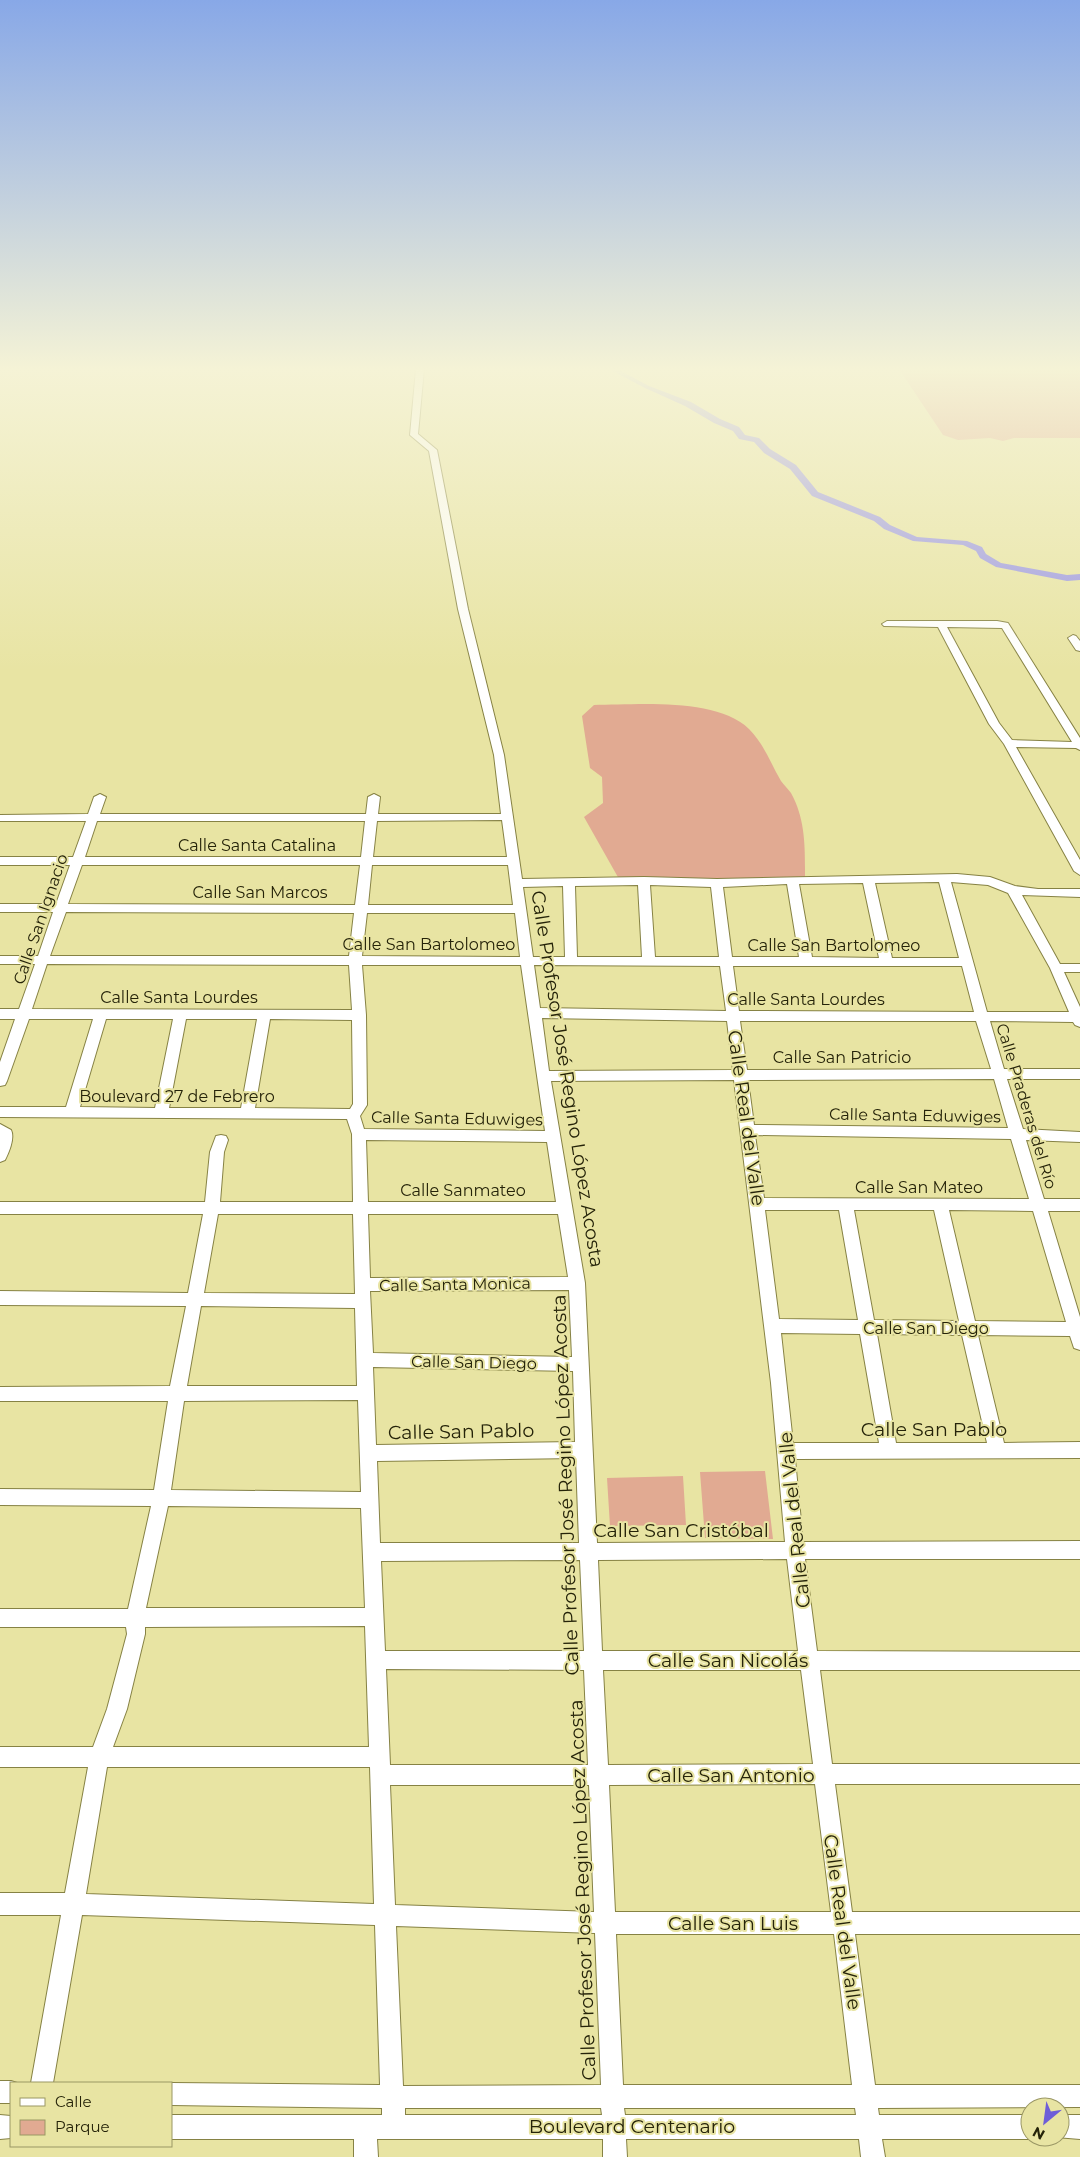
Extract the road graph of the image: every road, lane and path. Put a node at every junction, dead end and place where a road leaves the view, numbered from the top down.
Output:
1 (437, 470) edge
2 (887, 624) dead end
3 (941, 624) junction
4 (1073, 638) dead end
5 (1080, 648) edge
6 (1009, 743) junction
7 (1080, 746) edge
8 (100, 797) dead end
9 (374, 797) dead end
10 (372, 817) junction
11 (507, 817) junction
12 (0, 818) edge
13 (92, 818) junction
14 (77, 861) junction
15 (365, 861) junction
16 (513, 861) junction
17 (0, 862) edge
18 (1080, 871) edge
19 (944, 878) junction
20 (868, 879) junction
21 (792, 880) junction
22 (644, 881) junction
23 (569, 882) junction
24 (516, 883) junction
25 (717, 884) junction
26 (1013, 890) junction
27 (1080, 893) edge
28 (0, 908) edge
29 (61, 908) junction
30 (360, 908) junction
31 (519, 909) junction
32 (0, 960) edge
33 (42, 960) junction
34 (355, 960) junction
35 (528, 961) junction
36 (572, 961) junction
37 (649, 961) junction
38 (726, 961) junction
39 (806, 961) junction
40 (886, 962) junction
41 (966, 962) junction
42 (1056, 968) junction
43 (1080, 968) edge
44 (535, 1013) junction
45 (0, 1014) edge
46 (23, 1014) junction
47 (101, 1015) junction
48 (180, 1015) junction
49 (264, 1015) junction
50 (359, 1015) junction
51 (733, 1016) junction
52 (982, 1018) junction
53 (1079, 1020) edge
54 (742, 1074) junction
55 (999, 1074) junction
56 (1080, 1074) edge
57 (543, 1076) junction
58 (0, 1081) edge
59 (0, 1112) edge
60 (71, 1113) junction
61 (161, 1113) junction
62 (247, 1114) junction
63 (353, 1116) junction
64 (0, 1129) edge
65 (749, 1130) junction
66 (359, 1134) junction
67 (1017, 1134) junction
68 (554, 1137) junction
69 (1080, 1137) edge
70 (221, 1140) dead end
71 (0, 1156) edge
72 (758, 1204) junction
73 (846, 1204) junction
74 (940, 1205) junction
75 (1038, 1205) junction
76 (1080, 1205) edge
77 (0, 1208) edge
78 (212, 1208) junction
79 (359, 1208) junction
80 (566, 1208) junction
81 (577, 1282) junction
82 (362, 1293) junction
83 (0, 1298) edge
84 (195, 1300) junction
85 (772, 1326) junction
86 (867, 1327) junction
87 (969, 1328) junction
88 (1079, 1334) edge
89 (365, 1360) junction
90 (582, 1364) junction
91 (366, 1393) junction
92 (0, 1394) edge
93 (177, 1394) junction
94 (585, 1450) junction
95 (787, 1450) junction
96 (997, 1450) junction
97 (1080, 1450) edge
98 (890, 1451) junction
99 (369, 1453) junction
100 (0, 1497) edge
101 (161, 1499) junction
102 (370, 1500) junction
103 (1080, 1550) edge
104 (589, 1551) junction
105 (795, 1551) junction
106 (372, 1552) junction
107 (375, 1617) junction
108 (0, 1618) edge
109 (135, 1619) junction
110 (377, 1660) junction
111 (594, 1660) junction
112 (809, 1660) junction
113 (1080, 1660) edge
114 (0, 1758) edge
115 (99, 1758) junction
116 (380, 1766) junction
117 (1080, 1774) edge
118 (599, 1775) junction
119 (823, 1775) junction
120 (0, 1904) edge
121 (73, 1904) junction
122 (385, 1916) junction
123 (843, 1922) junction
124 (605, 1923) junction
125 (1080, 1923) edge
126 (42, 2082) edge
127 (172, 2094) edge
128 (612, 2096) junction
129 (866, 2096) junction
130 (1080, 2096) edge
131 (392, 2097) junction
132 (614, 2126) junction
133 (870, 2126) junction
134 (1020, 2126) edge
135 (172, 2127) edge
136 (364, 2127) junction
137 (395, 2127) junction
138 (366, 2157) edge
139 (615, 2157) edge
140 (874, 2157) edge

1 - 11 street, Calle Profesor José Regino López Acosta
2 - 3 street
3 - 6 street
3 - 7 street
4 - 5 street
6 - 7 street
6 - 18 street
8 - 13 street, Calle San Ignacio
9 - 10 street
10 - 11 street
10 - 13 street
10 - 15 street
11 - 16 street, Calle Profesor José Regino López Acosta
12 - 13 street
13 - 14 street, Calle San Ignacio
14 - 15 street, Calle Santa Catalina
14 - 17 street, Calle Santa Catalina
14 - 29 street, Calle San Ignacio
15 - 16 street, Calle Santa Catalina
15 - 30 street
16 - 24 street, Calle Profesor José Regino López Acosta
19 - 20 street
19 - 26 street
19 - 41 street, Calle Praderas del Río
20 - 21 street
20 - 40 street
21 - 25 street
21 - 39 street
22 - 23 street
22 - 25 street
22 - 37 street
23 - 24 street
23 - 36 street
24 - 31 street, Calle Profesor José Regino López Acosta
25 - 38 street, Calle Real del Valle
26 - 27 street
26 - 42 street
28 - 29 street, Calle San Marcos
29 - 30 street, Calle San Marcos
29 - 33 street, Calle San Ignacio
30 - 31 street, Calle San Marcos
30 - 34 street
31 - 35 street, Calle Profesor José Regino López Acosta
32 - 33 street, Calle San Bartolomeo
33 - 34 street, Calle San Bartolomeo
33 - 46 street, Calle San Ignacio
34 - 35 street, Calle San Bartolomeo
34 - 50 street
35 - 36 street, Calle San Bartolomeo
35 - 44 street, Calle Profesor José Regino López Acosta
36 - 37 street, Calle San Bartolomeo
37 - 38 street, Calle San Bartolomeo
38 - 39 street, Calle San Bartolomeo
38 - 51 street, Calle Real del Valle
39 - 40 street, Calle San Bartolomeo
40 - 41 street, Calle San Bartolomeo
41 - 52 street, Calle Praderas del Río
42 - 43 street
42 - 53 street
44 - 51 street, Calle Santa Lourdes
44 - 57 street, Calle Profesor José Regino López Acosta
45 - 46 street, Calle Santa Lourdes
46 - 47 street, Calle Santa Lourdes
46 - 58 street, Calle San Ignacio
47 - 48 street, Calle Santa Lourdes
47 - 60 street
48 - 49 street, Calle Santa Lourdes
48 - 61 street
49 - 50 street, Calle Santa Lourdes
49 - 62 street
50 - 63 street
51 - 52 street, Calle Santa Lourdes
51 - 54 street, Calle Real del Valle
52 - 53 street, Calle Santa Lourdes
52 - 55 street, Calle Praderas del Río
54 - 55 street, Calle San Patricio
54 - 57 street, Calle San Patricio
54 - 65 street, Calle Real del Valle
55 - 56 street, Calle San Patricio
55 - 67 street, Calle Praderas del Río
57 - 68 street, Calle Profesor José Regino López Acosta
59 - 60 street, Boulevard 27 de Febrero
60 - 61 street, Boulevard 27 de Febrero
61 - 62 street, Boulevard 27 de Febrero
62 - 63 street, Boulevard 27 de Febrero
63 - 66 street
64 - 71 street
65 - 67 street, Calle Santa Eduwiges
65 - 72 street, Calle Real del Valle
66 - 68 street, Calle Santa Eduwiges
66 - 79 street
67 - 69 street, Calle Santa Eduwiges
67 - 75 street, Calle Praderas del Río
68 - 80 street, Calle Profesor José Regino López Acosta
70 - 78 street
72 - 73 street, Calle San Mateo
72 - 85 street, Calle Real del Valle
73 - 74 street, Calle San Mateo
73 - 86 street
74 - 75 street, Calle San Mateo
74 - 87 street
75 - 76 street, Calle San Mateo
75 - 88 street, Calle Praderas del Río
77 - 78 street, Calle Sanmateo
78 - 79 street, Calle Sanmateo
78 - 84 street
79 - 80 street, Calle Sanmateo
79 - 82 street
80 - 81 street, Calle Profesor José Regino López Acosta
81 - 82 street, Calle Santa Monica
81 - 90 street, Calle Profesor José Regino López Acosta
82 - 84 street, Calle Santa Monica
82 - 89 street
83 - 84 street, Calle Santa Monica
84 - 93 street
85 - 86 street, Calle San Diego
85 - 95 street, Calle Real del Valle
86 - 87 street, Calle San Diego
86 - 98 street
87 - 88 street, Calle San Diego
87 - 96 street
89 - 90 street, Calle San Diego
89 - 91 street
90 - 94 street, Calle Profesor José Regino López Acosta
91 - 93 street
91 - 99 street
92 - 93 street
93 - 101 street
94 - 99 street, Calle San Pablo
94 - 104 street, Calle Profesor José Regino López Acosta
95 - 98 street, Calle San Pablo
95 - 105 street, Calle Real del Valle
96 - 97 street, Calle San Pablo
96 - 98 street, Calle San Pablo
99 - 102 street
100 - 101 street
101 - 102 street
101 - 109 street
102 - 106 street
103 - 105 street, Calle San Cristóbal
104 - 105 street, Calle San Cristóbal
104 - 106 street, Calle San Cristóbal
104 - 111 street, Calle Profesor José Regino López Acosta
105 - 112 street, Calle Real del Valle
106 - 107 street
107 - 109 street
107 - 110 street
108 - 109 street
109 - 115 street
110 - 111 street, Calle San Nicolás
110 - 116 street
111 - 112 street, Calle San Nicolás
111 - 118 street, Calle Profesor José Regino López Acosta
112 - 113 street, Calle San Nicolás
112 - 119 street, Calle Real del Valle
114 - 115 street, Calle San Antonio
115 - 116 street, Calle San Antonio
115 - 121 street
116 - 118 street, Calle San Antonio
116 - 122 street
117 - 119 street, Calle San Antonio
118 - 119 street, Calle San Antonio
118 - 124 street, Calle Profesor José Regino López Acosta
119 - 123 street, Calle Real del Valle
120 - 121 street, Calle San Luis
121 - 122 street, Calle San Luis
121 - 126 street
122 - 124 street, Calle San Luis
122 - 131 street
123 - 124 street, Calle San Luis
123 - 125 street, Calle San Luis
123 - 129 street, Calle Real del Valle
124 - 128 street, Calle Profesor José Regino López Acosta
127 - 131 street, Boulevard Centenario
128 - 129 street, Boulevard Centenario
128 - 131 street, Boulevard Centenario
128 - 132 street, Calle Profesor José Regino López Acosta
129 - 130 street, Boulevard Centenario
129 - 133 street, Calle Real del Valle
131 - 137 street
132 - 133 street, Boulevard Centenario
132 - 137 street, Boulevard Centenario
132 - 139 street, Calle Profesor José Regino López Acosta
133 - 134 street, Boulevard Centenario
133 - 140 street, Calle Real del Valle
135 - 136 street, Boulevard Centenario
136 - 137 street, Boulevard Centenario
136 - 138 street

